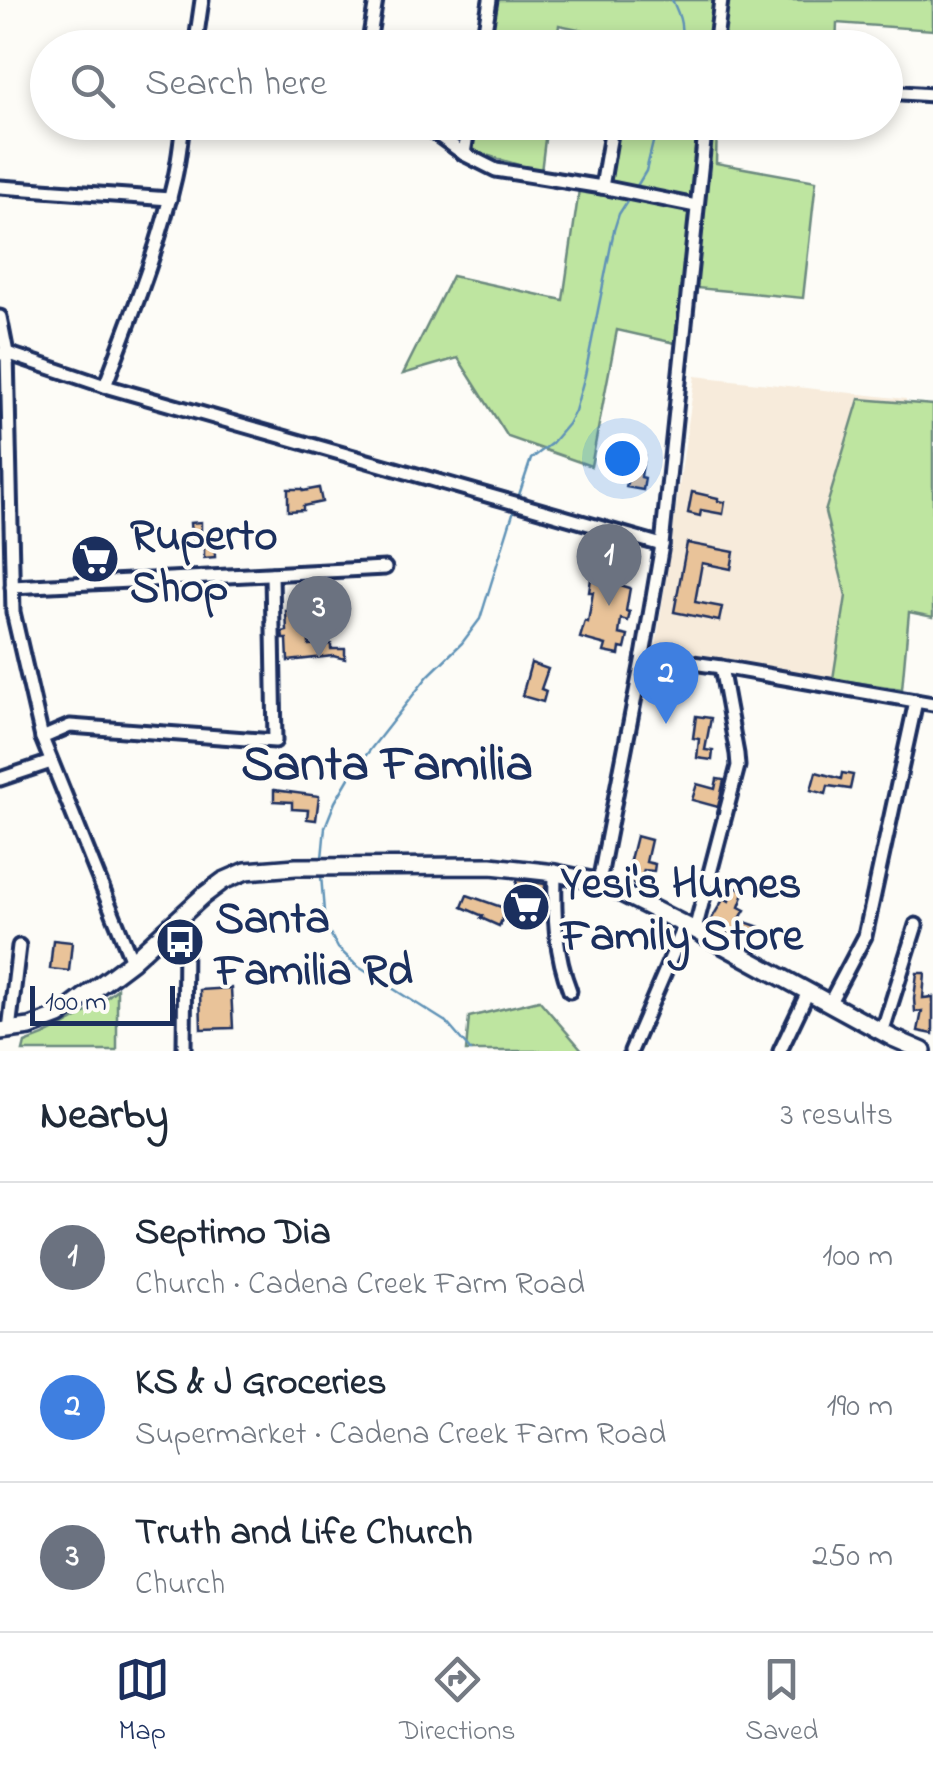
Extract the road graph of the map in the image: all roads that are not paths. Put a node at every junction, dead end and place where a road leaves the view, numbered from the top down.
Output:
1 (202, 0) edge
2 (376, 0) edge
3 (490, 0) edge
4 (721, 0) edge
5 (197, 30) edge
6 (371, 30) edge
7 (485, 30) edge
8 (717, 30) edge
9 (903, 93) edge
10 (933, 95) edge
11 (180, 140) edge
12 (445, 140) edge
13 (466, 140) edge
14 (610, 140) edge
15 (704, 140) edge
16 (464, 154) junction
17 (0, 187) edge
18 (602, 187) junction
19 (170, 199) junction
20 (696, 206) junction
21 (0, 317) edge
22 (3, 353) edge
23 (106, 386) junction
24 (662, 545) junction
25 (384, 568) dead end
26 (272, 574) junction
27 (12, 587) junction
28 (6, 612) edge
29 (643, 656) junction
30 (721, 667) junction
31 (916, 701) junction
32 (933, 704) edge
33 (42, 738) junction
34 (51, 762) junction
35 (0, 779) edge
36 (555, 873) junction
37 (598, 882) junction
38 (176, 922) junction
39 (916, 925) dead end
40 (690, 927) junction
41 (19, 946) dead end
42 (132, 961) junction
43 (570, 991) dead end
44 (808, 992) junction
45 (829, 1004) junction
46 (4, 1030) edge
47 (882, 1033) junction
48 (184, 1051) edge
49 (631, 1051) edge
50 (780, 1051) edge
51 (923, 1051) edge

1 - 5 street
2 - 6 street
3 - 7 street
4 - 8 street
9 - 10 street
11 - 19 street
12 - 16 street
13 - 16 street
14 - 18 street
15 - 20 street
16 - 18 street
17 - 19 street
18 - 20 street
19 - 23 street
20 - 24 street
21 - 22 street
22 - 23 street
22 - 27 street
23 - 24 street
24 - 29 street
25 - 26 street
26 - 27 street
26 - 33 street
27 - 28 street
28 - 33 street
29 - 30 street
29 - 37 street
30 - 31 street
30 - 40 street
31 - 32 street
31 - 45 street
33 - 34 street
34 - 35 street
34 - 42 street
36 - 37 main road
36 - 38 main road
36 - 43 street
37 - 40 main road
38 - 42 main road
38 - 48 street
39 - 47 street
40 - 44 main road
40 - 49 street
41 - 46 street
42 - 46 main road
44 - 45 main road
44 - 50 street
45 - 47 main road
47 - 51 main road

